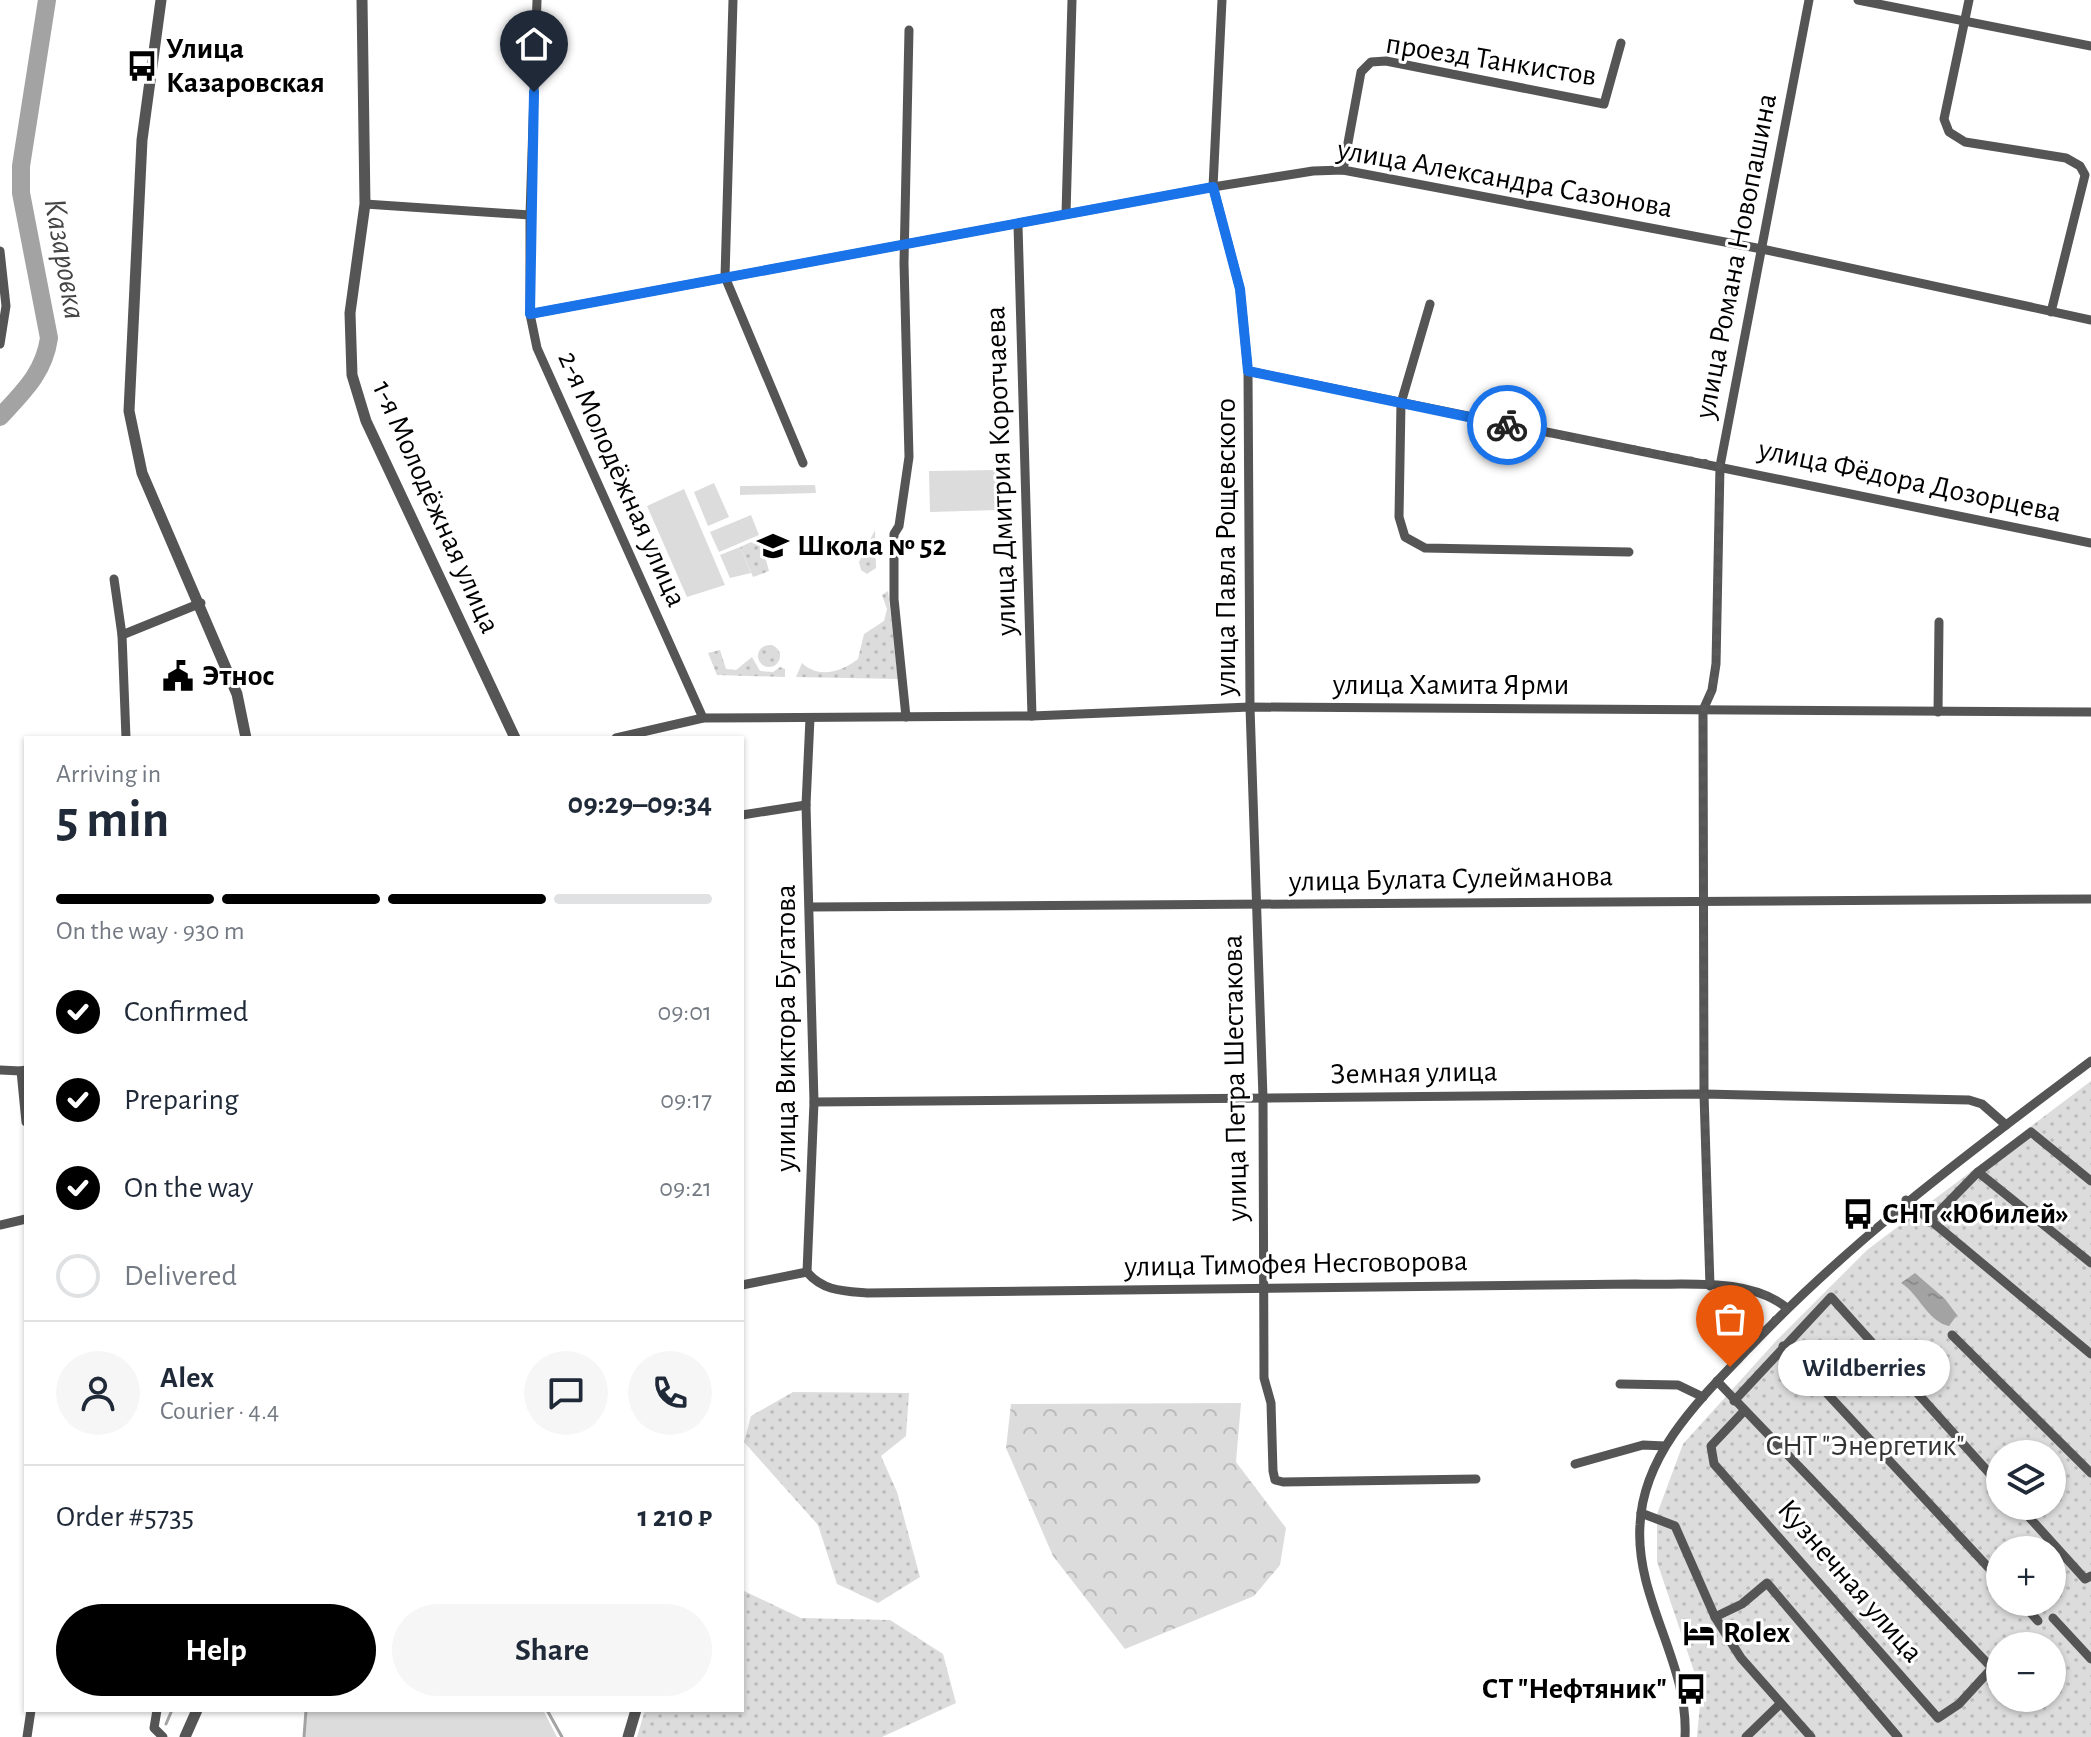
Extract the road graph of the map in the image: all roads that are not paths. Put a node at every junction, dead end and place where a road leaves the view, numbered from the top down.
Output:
1 (161, 0) edge
2 (362, 0) edge
3 (537, 0) edge
4 (733, 0) edge
5 (1072, 0) edge
6 (1222, 0) edge
7 (1809, 0) edge
8 (1858, 0) edge
9 (1969, 0) edge
10 (1965, 20) junction
11 (909, 30) dead end
12 (1621, 43) dead end
13 (2091, 46) edge
14 (1343, 170) junction
15 (1213, 187) junction
16 (365, 204) junction
17 (1066, 214) junction
18 (530, 215) junction
19 (1018, 225) junction
20 (905, 245) junction
21 (1762, 249) junction
22 (0, 251) edge
23 (725, 277) junction
24 (1430, 304) dead end
25 (2051, 312) junction
26 (530, 314) junction
27 (2091, 320) edge
28 (0, 344) edge
29 (1248, 371) junction
30 (1401, 403) junction
31 (803, 463) dead end
32 (1720, 466) junction
33 (2091, 543) edge
34 (1629, 552) dead end
35 (114, 579) dead end
36 (201, 603) junction
37 (1939, 622) dead end
38 (122, 635) junction
39 (1250, 707) junction
40 (1703, 710) junction
41 (1938, 712) junction
42 (2091, 712) edge
43 (1032, 716) junction
44 (906, 717) junction
45 (703, 718) junction
46 (810, 718) junction
47 (126, 736) edge
48 (246, 736) edge
49 (514, 736) edge
50 (625, 736) edge
51 (806, 805) junction
52 (744, 815) edge
53 (2091, 899) edge
54 (1703, 902) junction
55 (1255, 905) junction
56 (811, 907) junction
57 (2091, 1061) edge
58 (0, 1070) edge
59 (23, 1070) edge
60 (1704, 1094) junction
61 (1263, 1098) junction
62 (814, 1102) junction
63 (2006, 1125) junction
64 (1978, 1172) junction
65 (2091, 1181) edge
66 (1906, 1200) junction
67 (24, 1219) edge
68 (1929, 1222) junction
69 (0, 1225) edge
70 (2091, 1263) edge
71 (807, 1272) junction
72 (744, 1285) edge
73 (1710, 1286) junction
74 (1264, 1289) junction
75 (1787, 1308) junction
76 (1952, 1335) dead end
77 (1783, 1346) junction
78 (2091, 1354) edge
79 (1717, 1381) junction
80 (1620, 1384) dead end
81 (1703, 1397) junction
82 (1734, 1401) junction
83 (1744, 1411) junction
84 (1665, 1446) junction
85 (1575, 1464) dead end
86 (1986, 1469) edge
87 (2091, 1473) edge
88 (1476, 1479) dead end
89 (1641, 1513) junction
90 (2032, 1520) edge
91 (1986, 1565) edge
92 (2088, 1578) edge
93 (2034, 1616) edge
94 (1715, 1617) junction
95 (2053, 1618) dead end
96 (2038, 1621) dead end
97 (1986, 1657) edge
98 (2091, 1659) edge
99 (1986, 1677) edge
100 (1780, 1704) junction
101 (31, 1712) edge
102 (157, 1712) edge
103 (196, 1712) edge
104 (635, 1712) edge
105 (27, 1737) edge
106 (163, 1737) edge
107 (185, 1737) edge
108 (628, 1737) edge
109 (1685, 1737) edge
110 (1746, 1737) edge
111 (1811, 1737) edge
112 (1898, 1737) edge

1 - 36 street
2 - 16 street, 1-я Молодёжная улица
3 - 18 street, 2-я Молодёжная улица
4 - 23 street
5 - 17 street
6 - 15 street, улица Павла Рощевского
7 - 21 street, улица Романа Новопашина
8 - 10 street
9 - 10 street
10 - 13 street
10 - 25 street
11 - 20 street
12 - 14 street, проезд Танкистов
14 - 15 street, улица Александра Сазонова
14 - 21 street, улица Александра Сазонова
15 - 17 street, улица Александра Сазонова
15 - 29 street, улица Павла Рощевского
16 - 18 street
16 - 49 street, 1-я Молодёжная улица
17 - 19 street, улица Александра Сазонова
18 - 26 street, 2-я Молодёжная улица
19 - 20 street, улица Александра Сазонова
19 - 43 street, улица Дмитрия Коротчаева
20 - 23 street, улица Александра Сазонова
20 - 44 street
21 - 25 street, улица Александра Сазонова
21 - 32 street, улица Романа Новопашина
22 - 28 street
23 - 26 street, улица Александра Сазонова
23 - 31 street
24 - 30 street
25 - 27 street, улица Александра Сазонова
26 - 45 street, 2-я Молодёжная улица
29 - 30 street, улица Фёдора Дозорцева
29 - 39 street, улица Павла Рощевского
30 - 32 street, улица Фёдора Дозорцева
30 - 34 street
32 - 33 street, улица Фёдора Дозорцева
32 - 40 street, улица Романа Новопашина
35 - 38 street
36 - 38 street
36 - 48 street
37 - 41 street
38 - 47 street
39 - 40 street, улица Хамита Ярми
39 - 43 street, улица Хамита Ярми
39 - 55 street, улица Павла Рощевского
40 - 41 street, улица Хамита Ярми
40 - 54 street, улица Романа Новопашина
41 - 42 street, улица Хамита Ярми
43 - 44 street, улица Хамита Ярми
44 - 46 street, улица Хамита Ярми
45 - 46 street
45 - 50 street
46 - 51 street, улица Виктора Бугатова
51 - 52 street
51 - 56 street, улица Виктора Бугатова
53 - 54 street, улица Булата Сулейманова
54 - 55 street, улица Булата Сулейманова
54 - 60 street, улица Романа Новопашина
55 - 56 street, улица Булата Сулейманова
55 - 61 street, улица Петра Шестакова
56 - 62 street, улица Виктора Бугатова
57 - 63 street
58 - 59 street
60 - 61 street, Земная улица
60 - 63 street, Земная улица
60 - 73 street, улица Романа Новопашина
61 - 62 street, Земная улица
61 - 74 street, улица Петра Шестакова
62 - 71 street, улица Виктора Бугатова
63 - 66 street
64 - 65 street
64 - 68 street
64 - 70 street
66 - 68 street
66 - 75 street
67 - 69 street
68 - 78 street
71 - 72 street
71 - 74 street, улица Тимофея Несговорова
73 - 74 street, улица Тимофея Несговорова
73 - 75 street, улица Тимофея Несговорова
74 - 88 street, улица Петра Шестакова
75 - 79 street
76 - 87 street
77 - 82 street
77 - 86 street
77 - 91 street
79 - 81 street
79 - 82 street
80 - 81 street
81 - 84 street
82 - 83 street
83 - 97 street
83 - 99 street, Кузнечная улица
84 - 85 street
84 - 89 street
89 - 94 street
89 - 109 street
90 - 92 street
93 - 96 street
94 - 100 street
94 - 112 street
95 - 98 street
100 - 110 street
100 - 111 street
101 - 105 street
102 - 106 street
103 - 107 street
104 - 108 street

